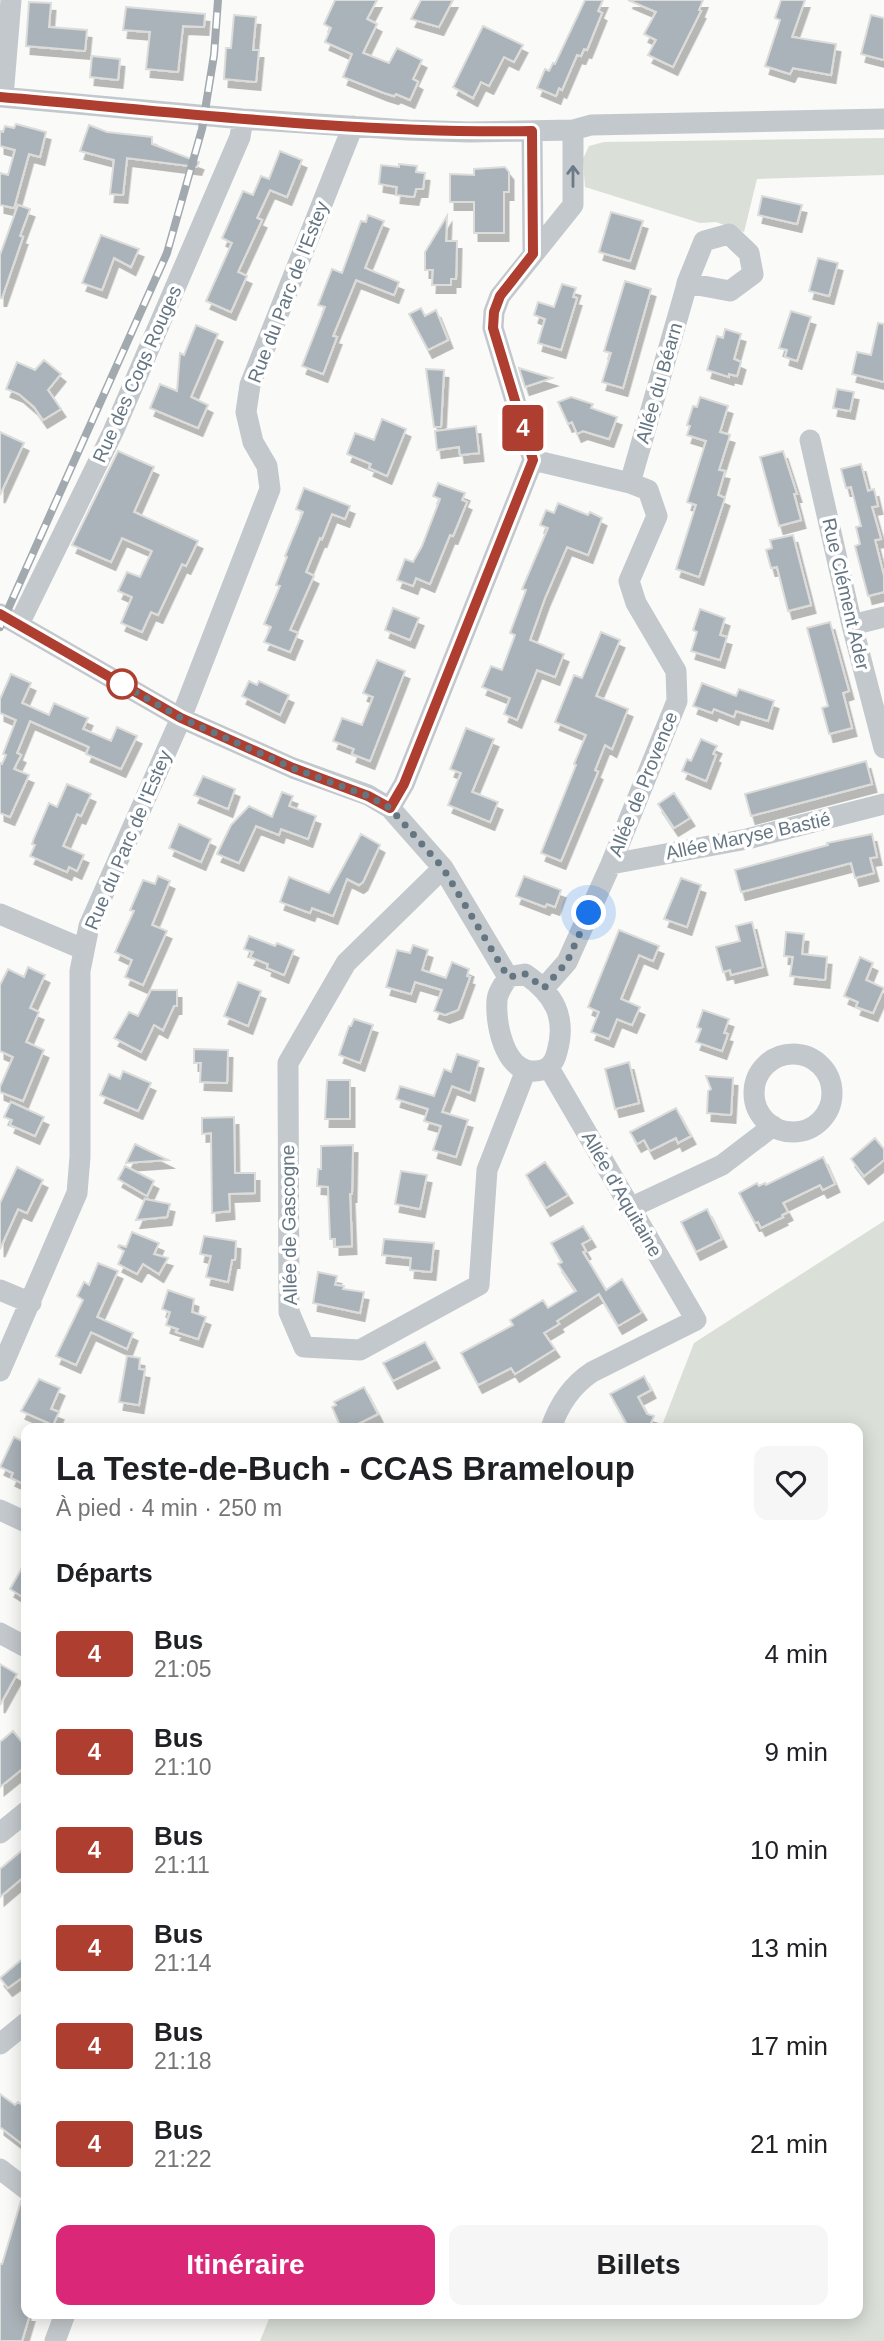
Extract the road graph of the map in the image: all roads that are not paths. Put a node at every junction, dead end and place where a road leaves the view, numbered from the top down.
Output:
1 (11, 0) edge
2 (1, 97) edge
3 (243, 119) junction
4 (884, 119) edge
5 (353, 126) junction
6 (573, 130) junction
7 (532, 131) junction
8 (533, 254) junction
9 (687, 284) dead end
10 (810, 440) dead end
11 (533, 460) junction
12 (630, 483) junction
13 (0, 614) edge
14 (884, 617) edge
15 (19, 624) junction
16 (852, 625) junction
17 (181, 718) junction
18 (884, 748) edge
19 (884, 804) edge
20 (390, 808) junction
21 (611, 864) junction
22 (443, 868) junction
23 (0, 914) edge
24 (83, 948) junction
25 (508, 977) junction
26 (544, 988) junction
27 (549, 1068) junction
28 (526, 1070) junction
29 (773, 1126) dead end
30 (630, 1208) junction
31 (0, 1290) edge
32 (31, 1303) junction
33 (0, 1371) edge
34 (553, 1423) edge
35 (0, 1510) edge
36 (21, 1520) edge
37 (0, 1633) edge
38 (21, 1644) edge
39 (21, 1816) edge
40 (0, 1833) edge
41 (21, 2027) edge
42 (0, 2044) edge
43 (0, 2169) edge
44 (21, 2185) edge
45 (63, 2319) edge
46 (55, 2341) edge

1 - 2 street
2 - 3 street
3 - 5 street
3 - 15 street, Rue des Coqs Rouges
4 - 6 street
5 - 7 street
5 - 17 street, Rue du Parc de l'Estey
6 - 7 street
8 -> 6 street
7 - 8 street
8 - 11 street
9 - 12 street, Allée du Béarn
10 - 16 street, Rue Clément Ader
11 - 12 street, Allée de Provence
11 - 20 street
12 - 21 street, Allée de Provence
13 - 15 street
14 - 16 street
15 - 17 street
16 - 18 street, Rue Clément Ader
17 - 20 street
17 - 24 street, Rue du Parc de l'Estey
19 - 21 street, Allée Maryse Bastié
20 - 22 street
21 - 26 street, Allée de Provence
22 - 25 street
22 - 28 street, Allée de Gascogne
23 - 24 street
24 - 32 street, Rue du Parc de l'Estey
25 - 26 street
25 - 28 street
26 - 27 street
27 - 28 street
27 - 30 street, Allée d'Aquitaine
29 - 30 street
30 - 34 street, Allée d'Aquitaine
31 - 32 street
32 - 33 street, Rue du Parc de l'Estey
35 - 36 street
37 - 38 street
39 - 40 street
41 - 42 street
43 - 44 street
45 - 46 street

